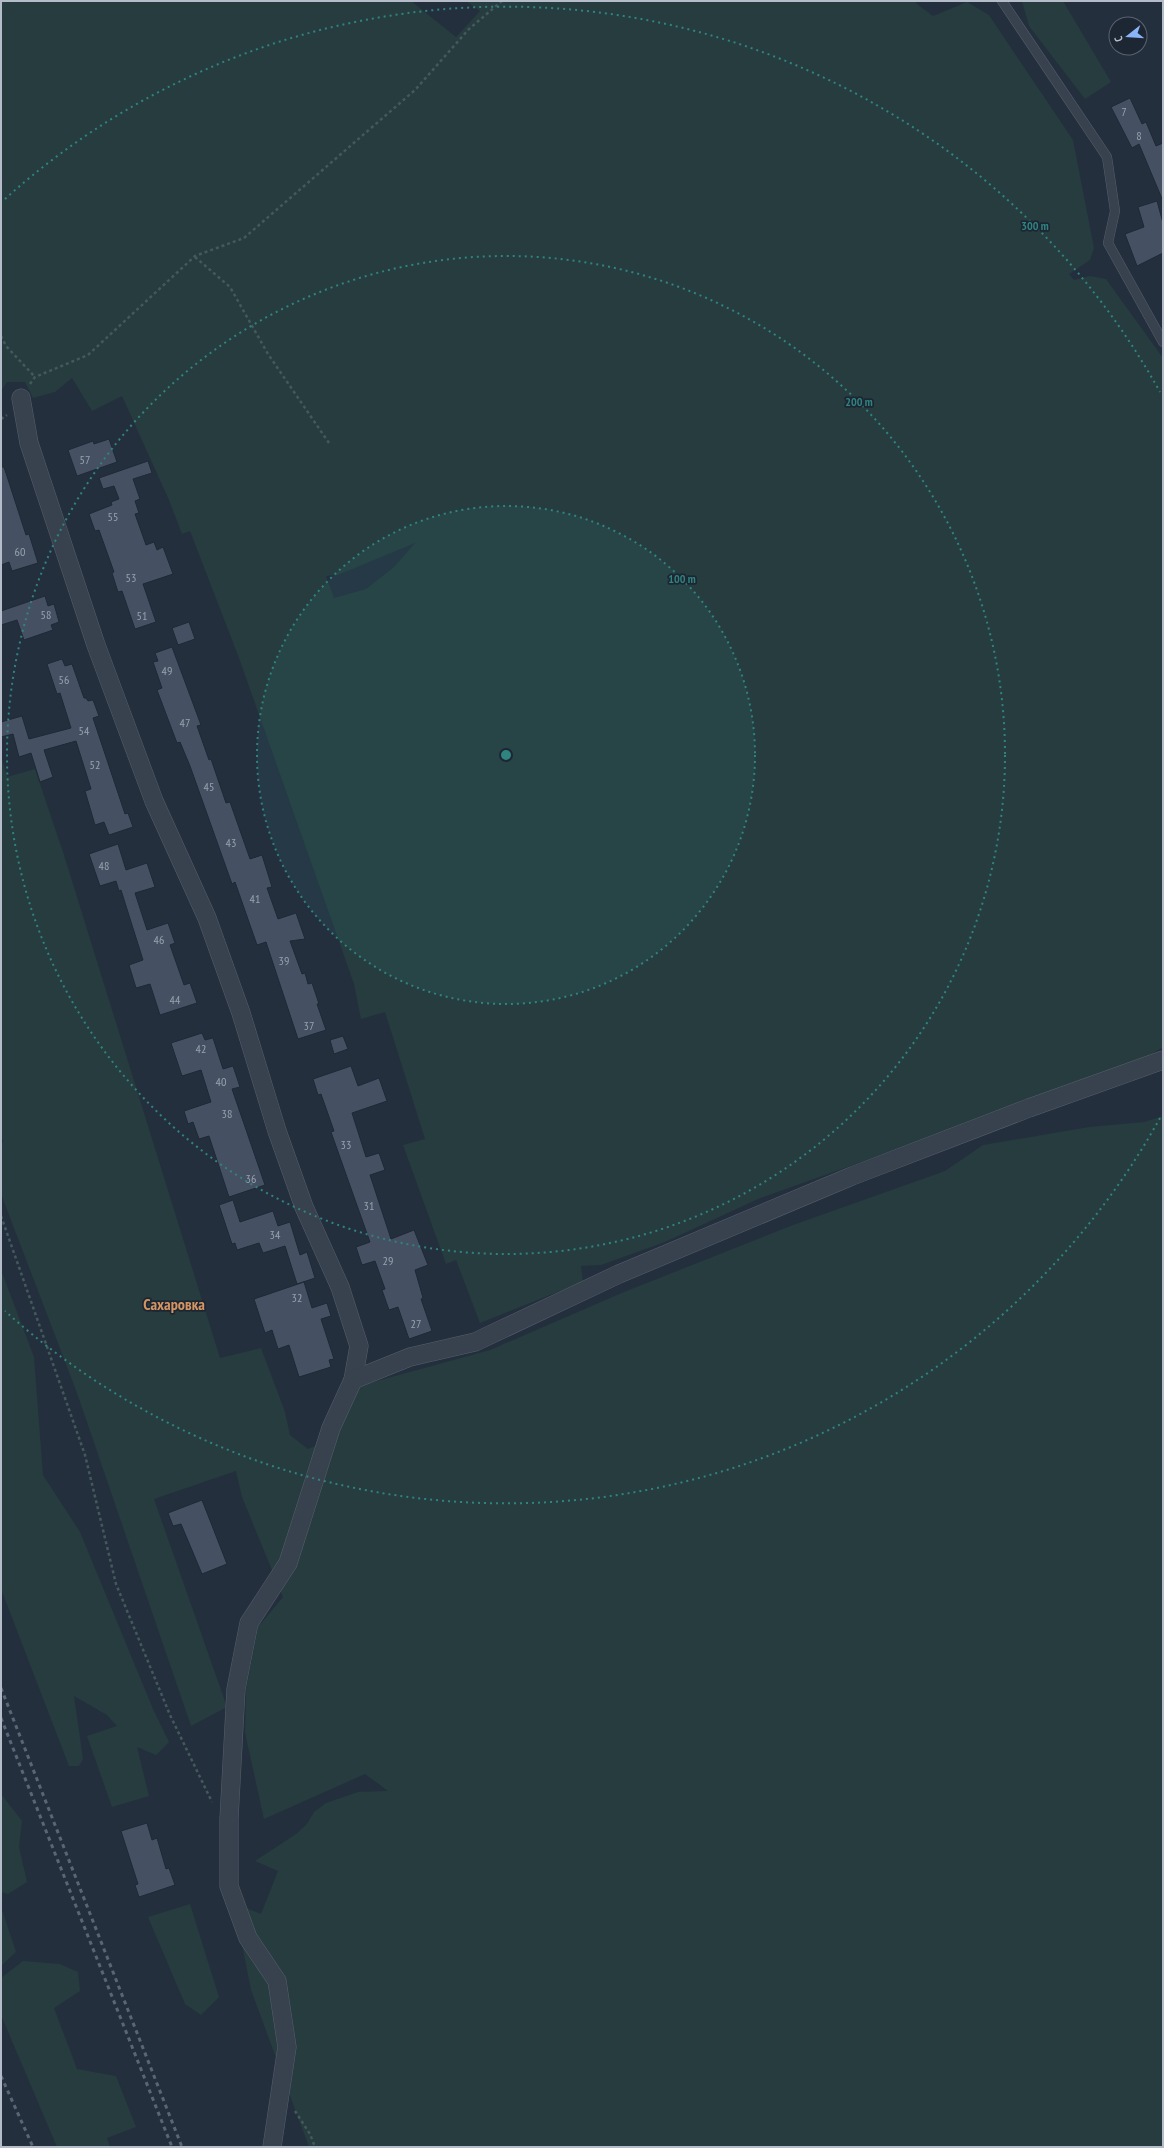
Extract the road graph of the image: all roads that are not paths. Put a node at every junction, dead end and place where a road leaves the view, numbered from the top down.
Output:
1 (1002, 1) edge
2 (1163, 342) edge
3 (21, 398) road end
4 (1163, 1060) edge
5 (353, 1380) junction
6 (272, 2147) edge

1 - 2 lane
3 - 5 street
4 - 5 street
5 - 6 street

